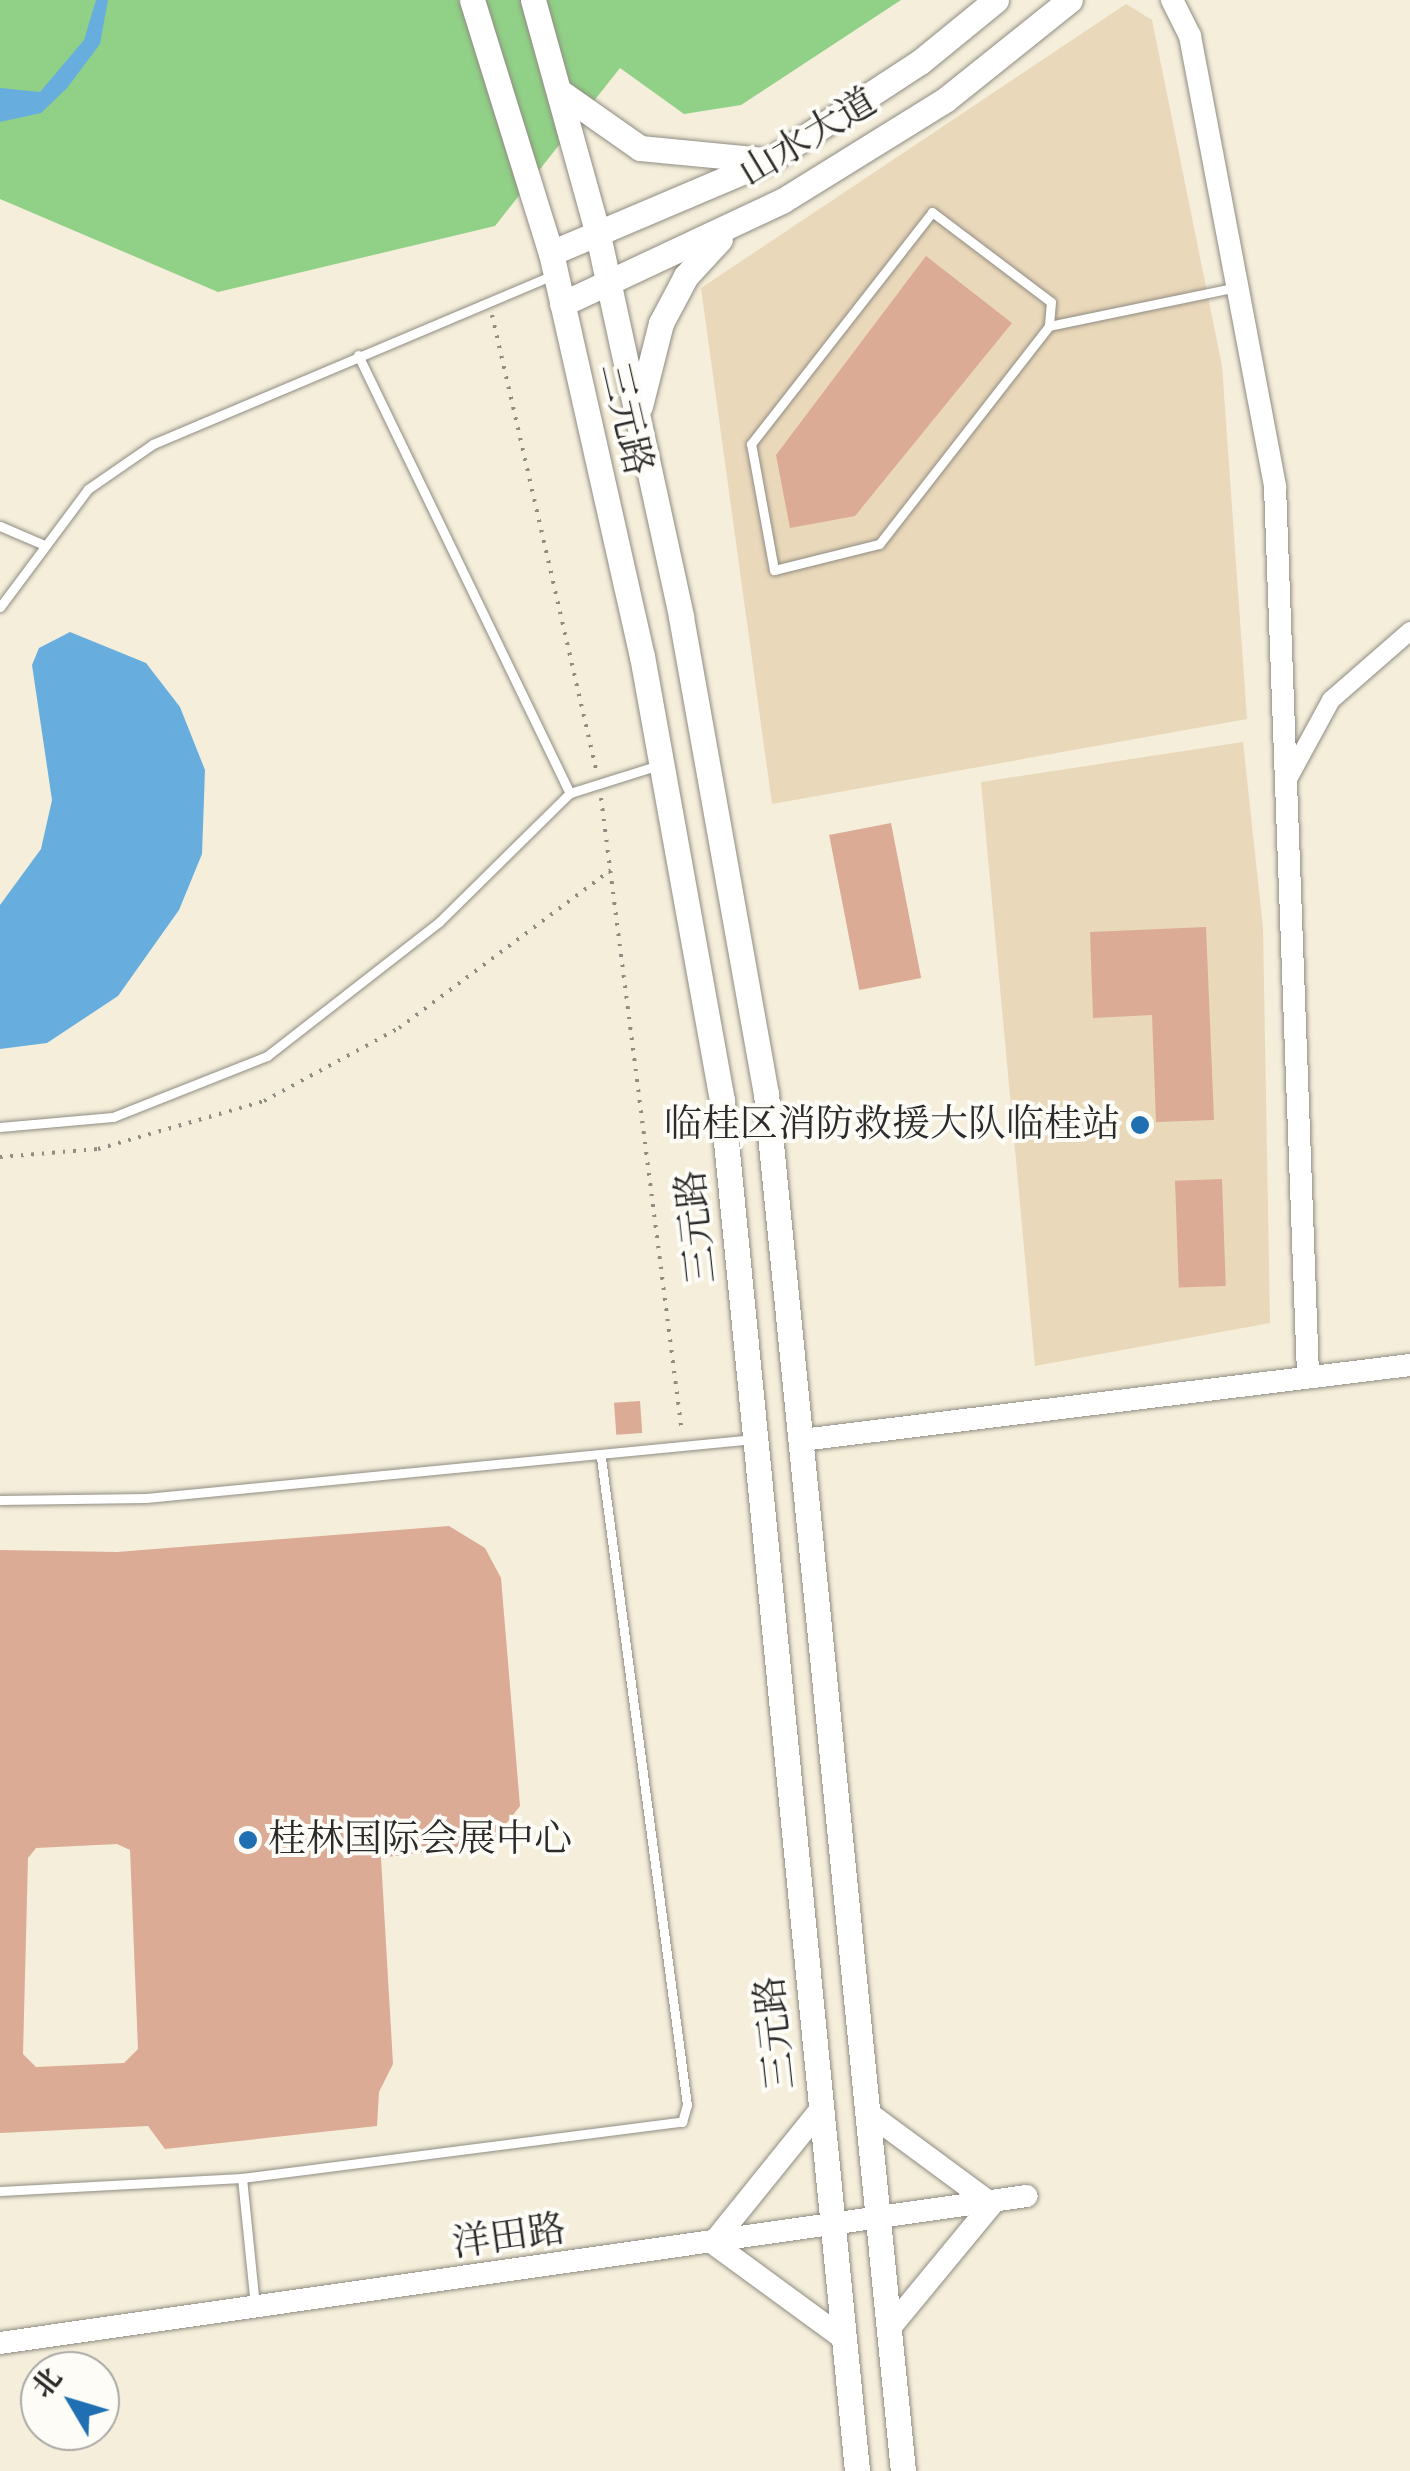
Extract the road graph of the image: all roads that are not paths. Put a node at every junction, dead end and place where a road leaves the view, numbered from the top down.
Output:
1 (472, 0) edge
2 (533, 0) edge
3 (996, 0) edge
4 (1070, 0) edge
5 (1172, 0) edge
6 (563, 94) junction
7 (770, 160) junction
8 (745, 219) junction
9 (598, 235) junction
10 (553, 263) junction
11 (608, 285) junction
12 (1240, 286) junction
13 (562, 304) junction
14 (1049, 326) junction
15 (358, 356) junction
16 (638, 421) junction
17 (0, 526) edge
18 (42, 544) junction
19 (0, 607) edge
20 (1410, 631) edge
21 (661, 764) junction
22 (1287, 782) junction
23 (570, 793) junction
24 (0, 1127) edge
25 (1410, 1365) edge
26 (1308, 1374) junction
27 (756, 1439) junction
28 (802, 1440) junction
29 (601, 1458) junction
30 (0, 1500) edge
31 (822, 2110) junction
32 (868, 2112) junction
33 (242, 2178) junction
34 (0, 2191) edge
35 (1028, 2196) dead end
36 (992, 2204) junction
37 (878, 2219) junction
38 (833, 2226) junction
39 (714, 2243) junction
40 (255, 2308) junction
41 (889, 2329) junction
42 (844, 2339) junction
43 (0, 2342) edge
44 (857, 2471) edge
45 (904, 2471) edge

1 - 10 main road, 三元路
2 - 6 main road, 三元路
3 - 7 main road, 山水大道
4 - 8 main road, 山水大道
5 - 12 street
6 - 7 main road
6 - 9 main road, 三元路
7 - 9 main road, 山水大道
8 - 11 main road, 山水大道
8 - 16 main road
9 - 10 main road, 山水大道
9 - 11 main road, 三元路
10 - 13 main road, 三元路
10 - 15 lane
11 - 13 main road, 山水大道
11 - 16 main road, 三元路
12 - 14 lane
12 - 22 street
13 - 21 main road, 三元路
14 - 14 lane
15 - 18 lane
15 - 23 lane
16 - 28 main road, 三元路
17 - 18 lane
18 - 19 lane
20 - 22 street
21 - 23 lane
21 - 27 main road, 三元路
22 - 26 street
23 - 24 lane
25 - 26 street
26 - 28 street
27 - 29 lane
27 - 31 main road, 三元路
28 - 32 main road, 三元路
29 - 30 lane
29 - 33 lane
31 - 38 main road, 三元路
31 - 39 street
32 - 36 street
32 - 37 main road, 三元路
33 - 34 lane
33 - 40 lane
35 - 36 street, 洋田路
36 - 37 street, 洋田路
36 - 41 street
37 - 38 street, 洋田路
37 - 41 main road, 三元路
38 - 39 street, 洋田路
38 - 42 main road, 三元路
39 - 40 street, 洋田路
39 - 42 street
40 - 43 street, 洋田路
41 - 45 main road, 三元路
42 - 44 main road, 三元路

